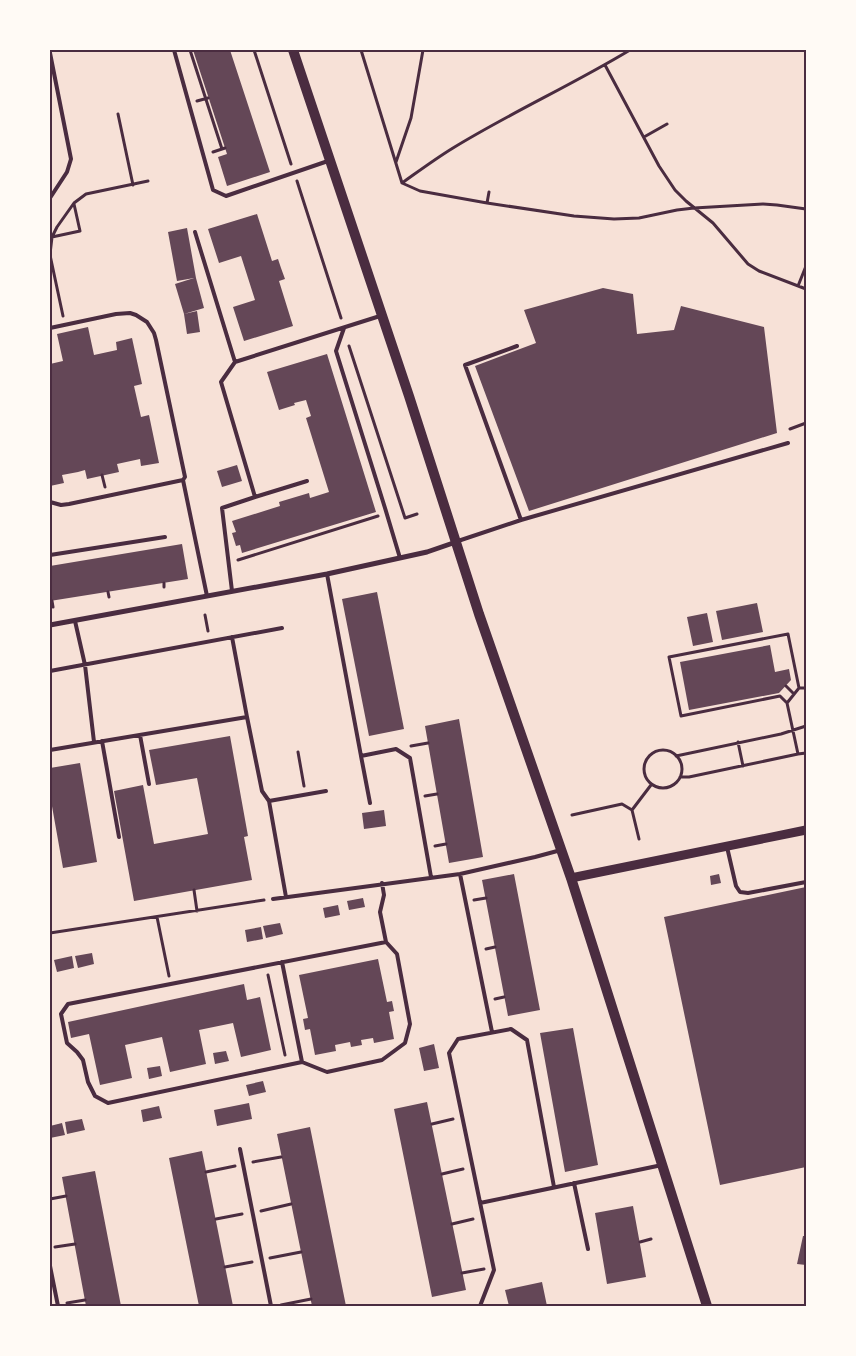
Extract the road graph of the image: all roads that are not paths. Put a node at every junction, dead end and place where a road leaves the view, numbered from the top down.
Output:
1 (174, 50) edge
2 (292, 50) edge
3 (50, 53) edge
4 (330, 160) junction
5 (50, 198) edge
6 (195, 232) dead end
7 (382, 316) junction
8 (50, 328) edge
9 (344, 328) junction
10 (517, 346) dead end
11 (235, 362) junction
12 (788, 443) dead end
13 (183, 480) junction
14 (307, 481) dead end
15 (255, 498) junction
16 (50, 502) edge
17 (520, 520) junction
18 (165, 537) dead end
19 (456, 542) junction
20 (50, 555) edge
21 (400, 558) junction
22 (327, 574) junction
23 (232, 591) junction
24 (207, 596) junction
25 (75, 621) junction
26 (50, 625) edge
27 (282, 628) dead end
28 (232, 637) junction
29 (85, 665) junction
30 (50, 671) edge
31 (247, 716) junction
32 (140, 735) junction
33 (102, 741) junction
34 (94, 742) junction
35 (50, 750) edge
36 (361, 756) junction
37 (149, 784) dead end
38 (326, 790) dead end
39 (269, 801) junction
40 (370, 803) dead end
41 (806, 830) edge
42 (119, 837) dead end
43 (727, 846) junction
44 (561, 850) junction
45 (460, 874) junction
46 (431, 877) junction
47 (571, 878) junction
48 (806, 882) edge
49 (382, 883) junction
50 (286, 897) junction
51 (273, 899) road end
52 (386, 942) junction
53 (282, 962) junction
54 (492, 1032) junction
55 (302, 1062) junction
56 (240, 1149) dead end
57 (662, 1165) junction
58 (574, 1183) junction
59 (554, 1187) junction
60 (480, 1202) junction
61 (588, 1249) dead end
62 (50, 1266) edge
63 (58, 1306) edge
64 (271, 1306) edge
65 (480, 1306) edge
66 (707, 1306) edge

1 - 4 lane
2 - 4 main road
3 - 5 lane
4 - 7 main road
6 - 11 lane
7 - 9 lane
7 - 19 main road
8 - 13 lane
9 - 11 lane
9 - 21 lane
10 - 17 lane
11 - 15 lane
12 - 17 lane
13 - 16 lane
13 - 24 lane
14 - 15 lane
15 - 23 lane
17 - 19 lane
18 - 20 lane
19 - 21 street
19 - 44 main road
21 - 22 street
22 - 23 street
22 - 36 lane
23 - 24 street
24 - 25 street
25 - 26 street
25 - 29 lane
27 - 28 lane
28 - 29 lane
28 - 31 lane
29 - 30 lane
29 - 34 lane
31 - 32 lane
31 - 39 lane
32 - 33 lane
32 - 37 lane
33 - 34 lane
33 - 42 lane
34 - 35 lane
36 - 40 lane
36 - 46 lane
38 - 39 lane
39 - 50 lane
41 - 43 street
43 - 47 street
43 - 48 lane
44 - 45 lane
44 - 47 main road
45 - 46 lane
45 - 54 lane
46 - 49 lane
47 - 57 main road
49 - 50 lane
49 - 52 lane
50 - 51 lane
52 - 53 lane
52 - 55 lane
53 - 55 lane
53 - 55 lane
54 - 59 lane
54 - 60 lane
56 - 64 lane
57 - 58 lane
57 - 66 main road
58 - 59 lane
58 - 61 lane
59 - 60 lane
60 - 65 lane
62 - 63 lane

